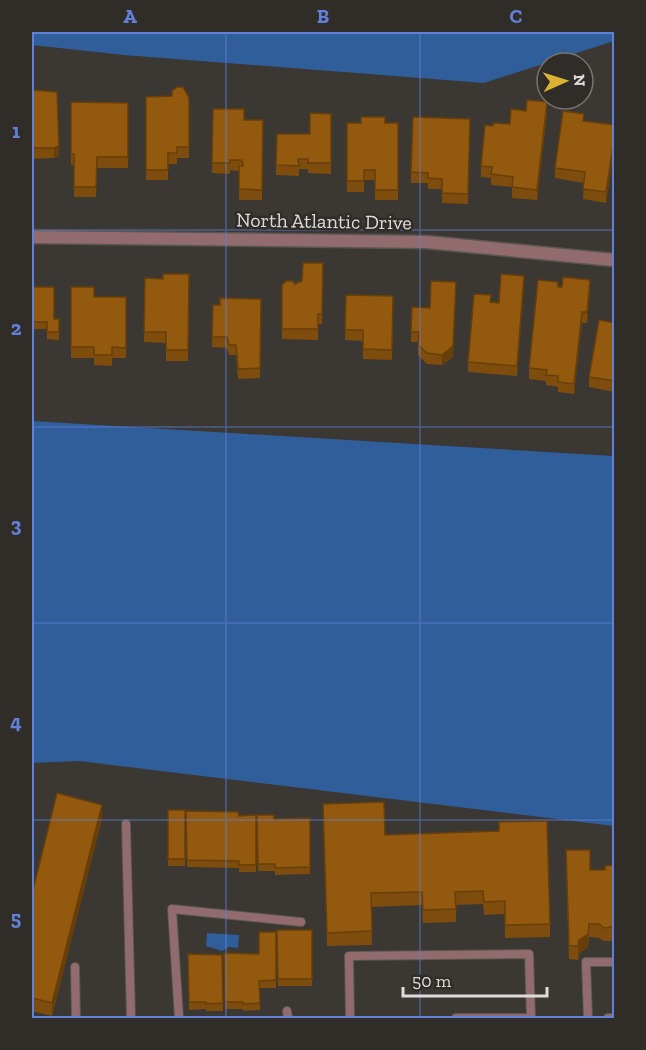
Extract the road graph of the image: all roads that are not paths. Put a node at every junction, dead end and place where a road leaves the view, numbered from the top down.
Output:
1 (32, 237) edge
2 (615, 260) edge
3 (126, 824) dead end
4 (301, 922) dead end
5 (615, 962) edge
6 (75, 967) dead end
7 (76, 1018) edge
8 (131, 1018) edge
9 (179, 1018) edge
10 (350, 1018) edge
11 (456, 1018) edge
12 (531, 1018) edge
13 (588, 1018) edge
14 (609, 1018) edge
15 (615, 1018) edge

1 - 2 street, North Atlantic Drive
3 - 8 lane
4 - 9 lane
5 - 13 lane
6 - 7 lane
10 - 12 lane
11 - 12 lane
14 - 15 lane

